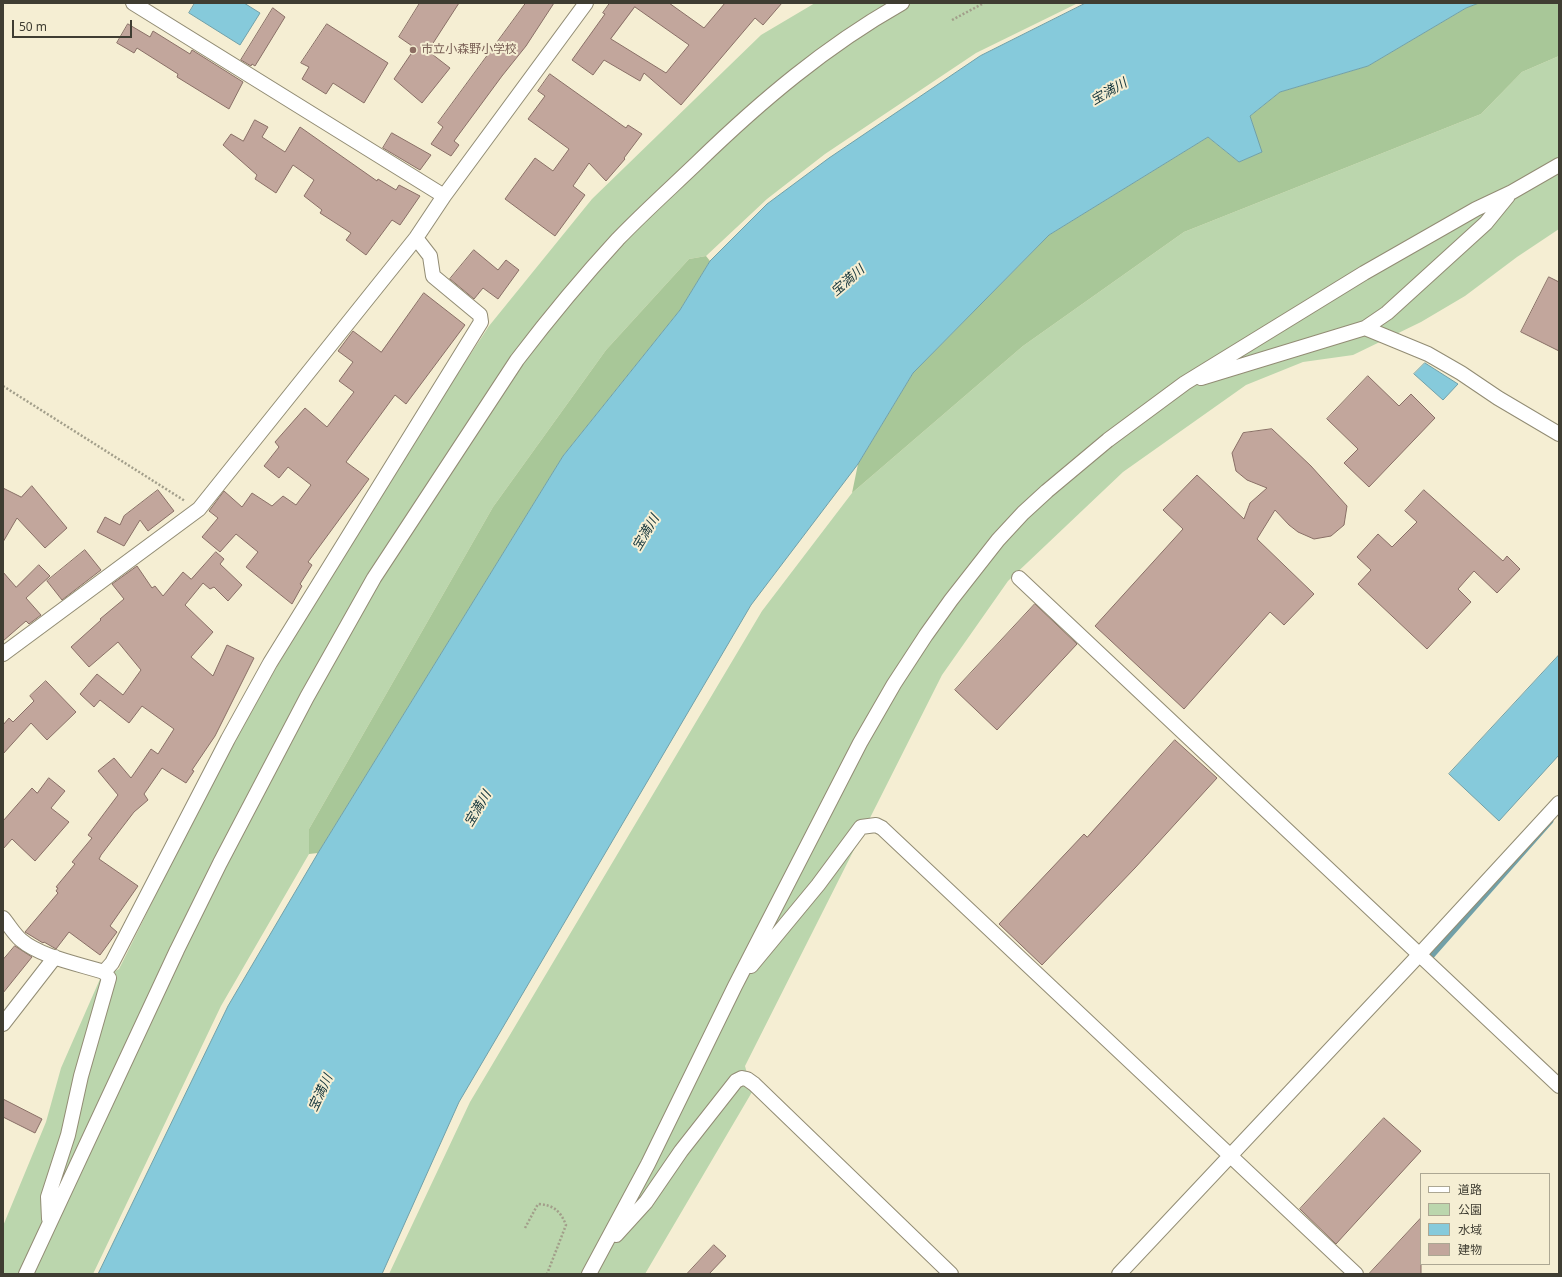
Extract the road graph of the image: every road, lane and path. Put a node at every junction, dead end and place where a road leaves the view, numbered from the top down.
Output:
1 (133, 3) edge
2 (586, 3) edge
3 (902, 3) edge
4 (984, 3) edge
5 (952, 20) dead end
6 (1559, 165) edge
7 (1512, 192) junction
8 (444, 196) junction
9 (416, 238) junction
10 (1365, 328) junction
11 (1185, 383) junction
12 (3, 386) edge
13 (1559, 434) edge
14 (199, 510) junction
15 (1019, 578) dead end
16 (3, 654) edge
17 (1559, 803) edge
18 (3, 918) edge
19 (1419, 956) junction
20 (55, 957) junction
21 (104, 972) junction
22 (735, 986) junction
23 (3, 1024) edge
24 (1559, 1086) edge
25 (1231, 1155) junction
26 (49, 1221) junction
27 (525, 1228) dead end
28 (604, 1246) junction
29 (26, 1274) edge
30 (547, 1274) edge
31 (589, 1274) edge
32 (950, 1274) edge
33 (1119, 1274) edge
34 (1356, 1274) edge

1 - 8 street
2 - 8 street
3 - 26 street
4 - 5 path
6 - 7 street
7 - 10 street
7 - 11 street
8 - 9 street
9 - 14 street
9 - 21 street
10 - 11 street
10 - 13 street
11 - 22 street
12 - 14 path
14 - 16 street
15 - 19 street
17 - 19 street
18 - 20 street
19 - 24 street
19 - 25 street
20 - 21 street
20 - 23 street
21 - 26 street
22 - 25 street
22 - 28 street
25 - 33 street
25 - 34 street
26 - 29 street
27 - 30 path
28 - 31 street
28 - 32 street

